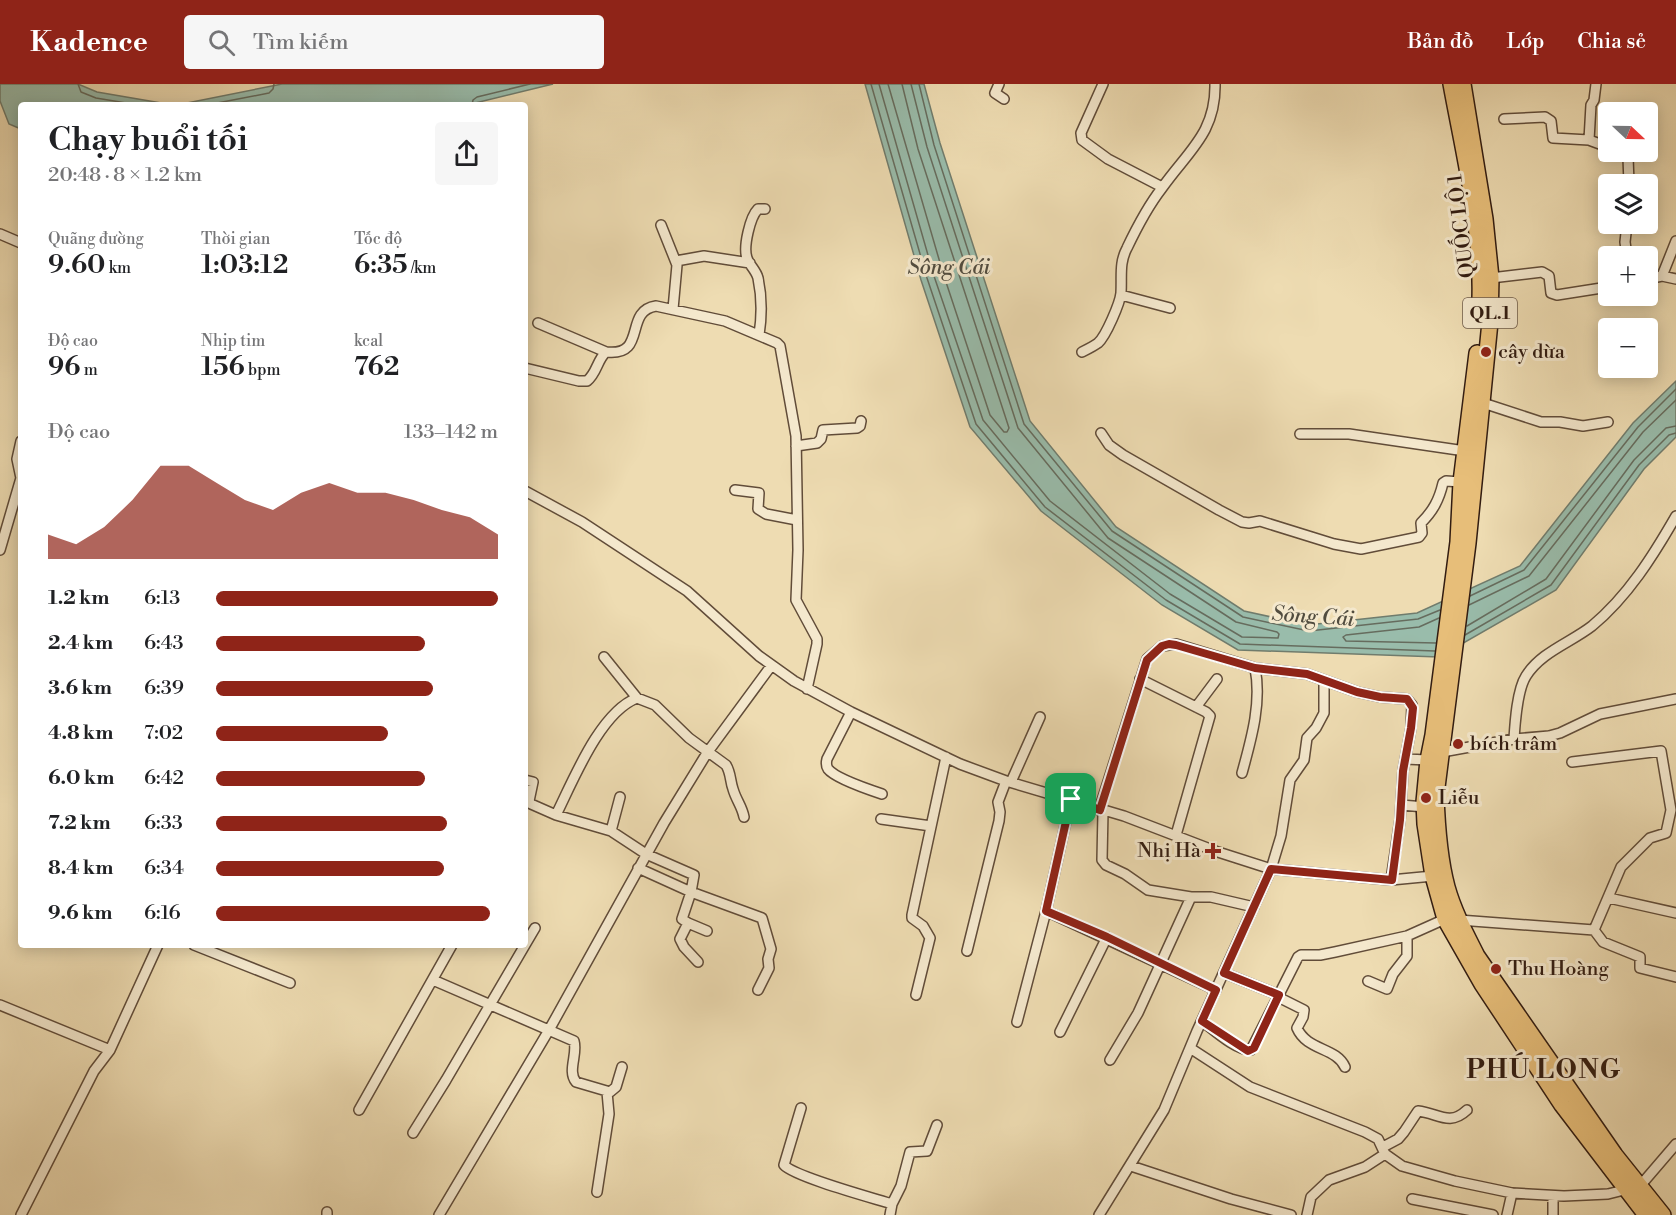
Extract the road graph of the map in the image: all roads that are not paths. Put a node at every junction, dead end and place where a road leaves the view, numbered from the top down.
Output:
1 (999, 84) edge
2 (1103, 84) edge
3 (1215, 84) edge
4 (1451, 84) edge
5 (1463, 84) edge
6 (1596, 84) edge
7 (1004, 99) dead end
8 (1504, 119) dead end
9 (1589, 140) junction
10 (1598, 143) edge
11 (1162, 187) junction
12 (765, 209) dead end
13 (661, 225) dead end
14 (0, 234) edge
15 (1676, 241) edge
16 (18, 242) edge
17 (676, 261) junction
18 (750, 262) junction
19 (1662, 276) junction
20 (1658, 277) edge
21 (1491, 278) junction
22 (1676, 279) edge
23 (1598, 289) edge
24 (1121, 295) junction
25 (1170, 308) dead end
26 (672, 309) junction
27 (538, 323) dead end
28 (759, 335) junction
29 (606, 352) junction
30 (1082, 352) dead end
31 (528, 369) edge
32 (1483, 403) junction
33 (861, 421) dead end
34 (1608, 422) dead end
35 (1101, 433) dead end
36 (1300, 434) dead end
37 (796, 446) junction
38 (1465, 451) junction
39 (1461, 482) junction
40 (18, 488) edge
41 (735, 490) dead end
42 (528, 493) edge
43 (1676, 516) edge
44 (797, 520) junction
45 (1463, 543) junction
46 (0, 550) edge
47 (604, 657) dead end
48 (771, 666) junction
49 (1255, 668) junction
50 (1140, 679) junction
51 (1217, 679) dead end
52 (1324, 680) junction
53 (807, 689) junction
54 (637, 698) junction
55 (1676, 699) edge
56 (1196, 707) junction
57 (851, 712) junction
58 (1040, 717) dead end
59 (1439, 735) junction
60 (1514, 739) junction
61 (1442, 752) junction
62 (707, 753) junction
63 (946, 757) junction
64 (1405, 759) junction
65 (1428, 760) junction
66 (1572, 762) dead end
67 (1242, 773) dead end
68 (528, 781) edge
69 (1009, 782) junction
70 (882, 794) dead end
71 (620, 797) dead end
72 (1071, 799) junction
73 (1401, 805) junction
74 (1425, 807) junction
75 (1101, 810) junction
76 (556, 815) junction
77 (744, 817) dead end
78 (881, 819) dead end
79 (931, 826) junction
80 (611, 831) junction
81 (1176, 835) junction
82 (646, 854) junction
83 (638, 868) junction
84 (1271, 869) junction
85 (1433, 876) junction
86 (1392, 880) junction
87 (691, 892) junction
88 (1191, 897) junction
89 (1609, 898) junction
90 (1254, 907) junction
91 (1046, 911) junction
92 (1676, 914) edge
93 (1452, 920) junction
94 (688, 923) junction
95 (535, 928) dead end
96 (1594, 930) junction
97 (708, 931) dead end
98 (1407, 936) junction
99 (1107, 937) junction
100 (528, 940) edge
101 (157, 948) edge
102 (202, 948) edge
103 (450, 948) edge
104 (523, 948) edge
105 (967, 951) dead end
106 (698, 962) dead end
107 (1160, 963) junction
108 (1224, 973) junction
109 (1676, 977) edge
110 (433, 980) junction
111 (1368, 981) dead end
112 (290, 983) dead end
113 (758, 990) dead end
114 (1216, 990) junction
115 (916, 995) dead end
116 (1278, 996) junction
117 (0, 1005) edge
118 (489, 1005) junction
119 (1202, 1021) junction
120 (1017, 1022) dead end
121 (549, 1030) junction
122 (1060, 1032) dead end
123 (1190, 1048) junction
124 (110, 1050) junction
125 (1110, 1060) dead end
126 (622, 1067) dead end
127 (1345, 1067) dead end
128 (607, 1092) junction
129 (801, 1108) dead end
130 (359, 1110) dead end
131 (1467, 1110) dead end
132 (937, 1125) dead end
133 (413, 1133) dead end
134 (1676, 1144) edge
135 (1384, 1150) junction
136 (1131, 1166) junction
137 (1633, 1188) junction
138 (597, 1192) dead end
139 (1512, 1193) junction
140 (1553, 1196) junction
141 (1412, 1199) dead end
142 (892, 1204) junction
143 (1641, 1213) edge
144 (21, 1215) edge
145 (439, 1215) edge
146 (890, 1215) edge
147 (1100, 1215) edge
148 (1291, 1215) edge
149 (1307, 1215) edge
150 (1493, 1215) edge
151 (1507, 1215) edge
152 (1553, 1215) edge
153 (1663, 1215) edge

1 - 7 street
2 - 11 street
3 - 11 street
4 - 38 highway, QUỐC LỘ 1 / QL.1
5 - 21 highway, QUỐC LỘ 1 / QL.1
6 - 9 street
8 - 9 street
9 - 10 street
11 - 24 street
12 - 18 street
13 - 17 street
14 - 16 street
15 - 19 street
17 - 18 street
17 - 26 street
18 - 28 street
19 - 20 street
19 - 22 street
21 - 23 street
21 - 32 highway, QUỐC LỘ 1 / QL.1
24 - 25 street
24 - 30 street
26 - 28 street
26 - 29 street
27 - 29 street
28 - 37 street
29 - 31 street
32 - 34 street
32 - 45 highway, QUỐC LỘ 1 / QL.1
33 - 37 street
35 - 39 street
36 - 38 street
37 - 44 street
38 - 39 highway, QUỐC LỘ 1 / QL.1
39 - 45 highway, QUỐC LỘ 1 / QL.1
40 - 46 street
41 - 44 street
42 - 48 street
43 - 60 street
44 - 53 street
45 - 59 highway, QL.1
47 - 54 street
48 - 53 street
48 - 62 street
49 - 50 street
49 - 52 street
49 - 67 street
50 - 56 street
50 - 75 street
51 - 56 street
52 - 64 street
52 - 84 street
53 - 57 street
54 - 62 street
54 - 76 street
55 - 60 street
56 - 81 street
57 - 63 street
57 - 70 street
58 - 69 street
59 - 61 highway, QL.1
59 - 65 highway, QL.1
60 - 61 street
61 - 93 highway, QL.1
62 - 77 street
62 - 82 street
63 - 69 street
63 - 79 street
64 - 65 street
64 - 73 street
65 - 74 highway, QL.1
66 - 89 street
68 - 76 street
69 - 72 street
69 - 105 street
71 - 80 street
72 - 75 street
72 - 91 street
73 - 74 street
73 - 86 street
74 - 85 highway, QL.1
75 - 81 street
75 - 88 street
76 - 80 street
78 - 79 street
79 - 115 street
80 - 82 street
81 - 84 street
82 - 83 street
82 - 87 street
83 - 87 street
83 - 121 street
84 - 86 street
84 - 90 street
85 - 86 street
85 - 93 highway, QL.1
87 - 94 street
87 - 113 street
88 - 90 street
88 - 107 street
89 - 92 street
89 - 96 street
90 - 108 street
91 - 99 street
91 - 120 street
93 - 96 street
93 - 98 street
93 - 137 highway, QL.1
94 - 97 street
94 - 106 street
95 - 100 street
96 - 109 street
98 - 111 street
98 - 116 street
99 - 107 street
99 - 122 street
101 - 124 street
102 - 112 street
103 - 110 street
104 - 118 street
107 - 114 street
107 - 125 street
108 - 114 street
108 - 116 street
110 - 118 street
110 - 130 street
114 - 119 street
116 - 119 street
116 - 127 street
117 - 124 street
118 - 121 street
118 - 133 street
119 - 123 street
121 - 128 street
121 - 145 street
123 - 135 street
123 - 136 street
124 - 144 street
126 - 128 street
128 - 138 street
129 - 142 street
131 - 135 street
132 - 142 street
134 - 137 street
135 - 139 street
135 - 149 street
136 - 147 street
136 - 148 street
137 - 140 street
137 - 143 highway, QL.1
137 - 153 highway, QL.1
139 - 140 street
139 - 151 street
140 - 152 street
141 - 150 street
142 - 146 street

